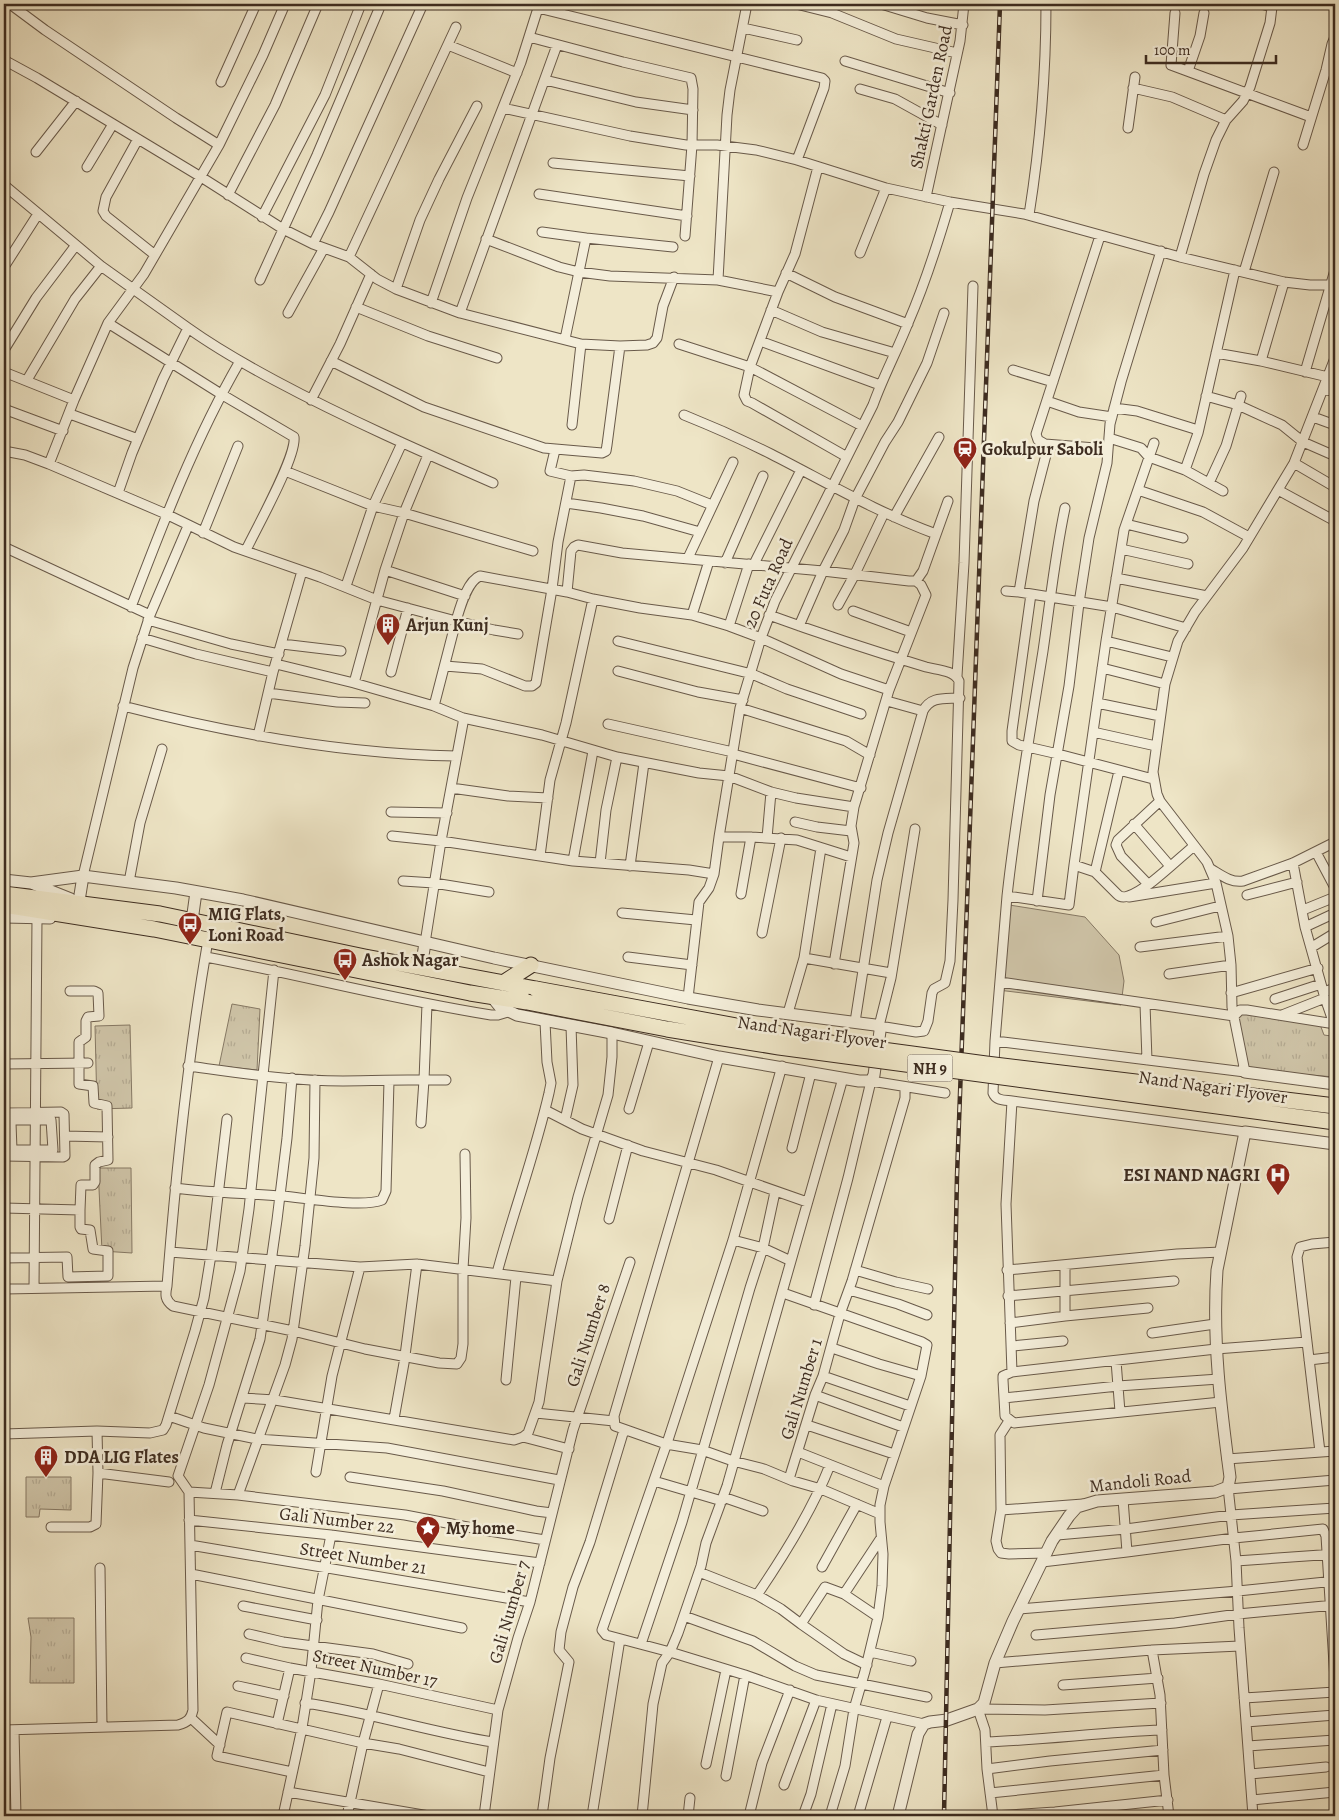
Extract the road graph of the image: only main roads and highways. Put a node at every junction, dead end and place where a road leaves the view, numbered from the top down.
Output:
1 (4, 894) edge
2 (30, 901) junction
3 (4, 906) edge
4 (83, 908) junction
5 (531, 965) road end
6 (503, 983) junction
7 (1335, 1106) edge
8 (1335, 1122) edge

1 - 2 highway, NH 9
2 - 3 highway, NH 9
2 - 4 highway, NH 9
4 - 6 highway, NH 9
4 - 8 highway, Nand Nagari Flyover / NH 9, bridge
5 - 6 highway
6 - 7 highway, Nand Nagari Flyover / NH 9, bridge

